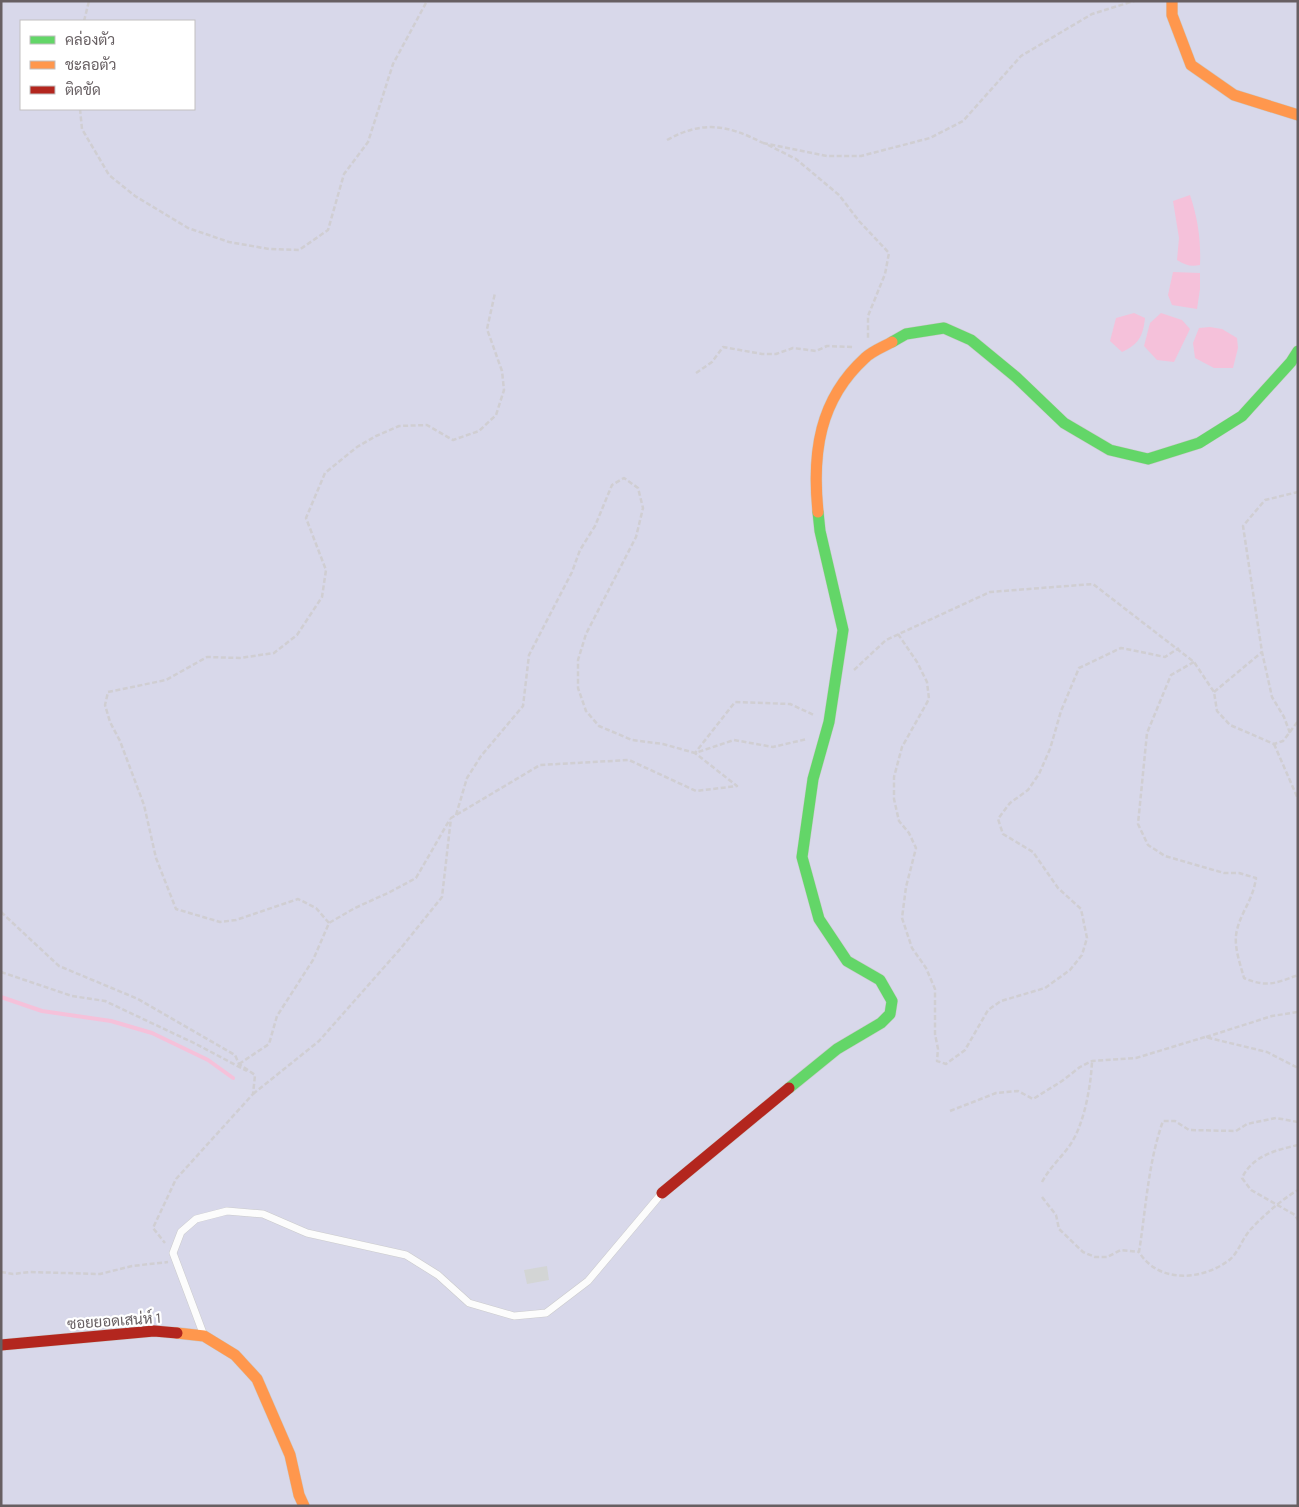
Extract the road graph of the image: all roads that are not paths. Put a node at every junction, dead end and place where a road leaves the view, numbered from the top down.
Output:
1 (1172, 1) edge
2 (1298, 115) edge
3 (1298, 351) edge
4 (662, 1193) joint
5 (204, 1336) junction
6 (1, 1345) edge
7 (304, 1506) edge

1 - 2 street
3 - 4 street
4 - 5 lane
5 - 6 street, ซอยยอดเสน่ห์ 1
5 - 7 street, ซอยยอดเสน่ห์ 1

